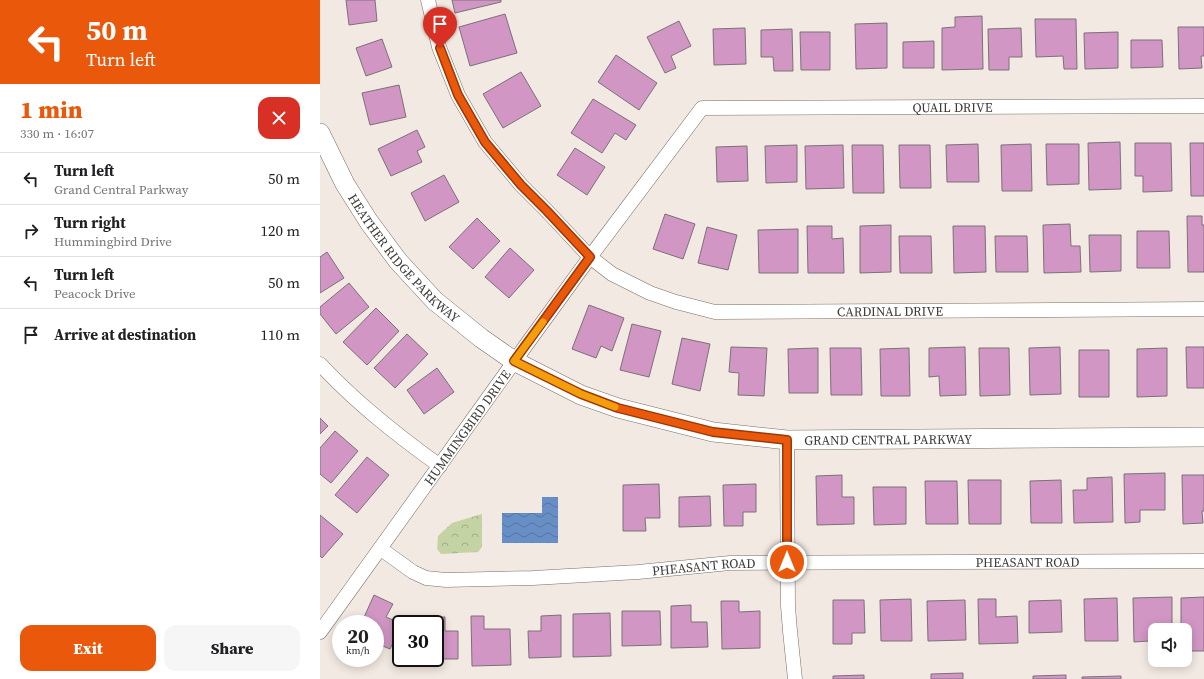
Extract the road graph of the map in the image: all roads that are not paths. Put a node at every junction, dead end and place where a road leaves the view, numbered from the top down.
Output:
1 (428, 0) edge
2 (1204, 106) edge
3 (702, 108) joint
4 (320, 133) edge
5 (590, 257) junction
6 (1204, 309) edge
7 (514, 361) junction
8 (320, 364) edge
9 (1204, 437) edge
10 (787, 440) junction
11 (440, 466) junction
12 (381, 549) junction
13 (1204, 561) edge
14 (787, 562) junction
15 (320, 632) edge
16 (795, 679) edge

1 - 5 street, CARDINAL DRIVE
2 - 3 street, QUAIL DRIVE
3 - 5 street, HUMMINGBIRD DRIVE
4 - 7 street, HEATHER RIDGE PARKWAY
5 - 6 street, CARDINAL DRIVE
5 - 7 street, HUMMINGBIRD DRIVE
7 - 10 street, GRAND CENTRAL PARKWAY
7 - 11 street, HUMMINGBIRD DRIVE
8 - 11 street
9 - 10 street, GRAND CENTRAL PARKWAY
10 - 14 street
11 - 12 street, HUMMINGBIRD DRIVE
12 - 14 street, PHEASANT ROAD
12 - 15 street, HUMMINGBIRD DRIVE
13 - 14 street, PHEASANT ROAD
14 - 16 street

